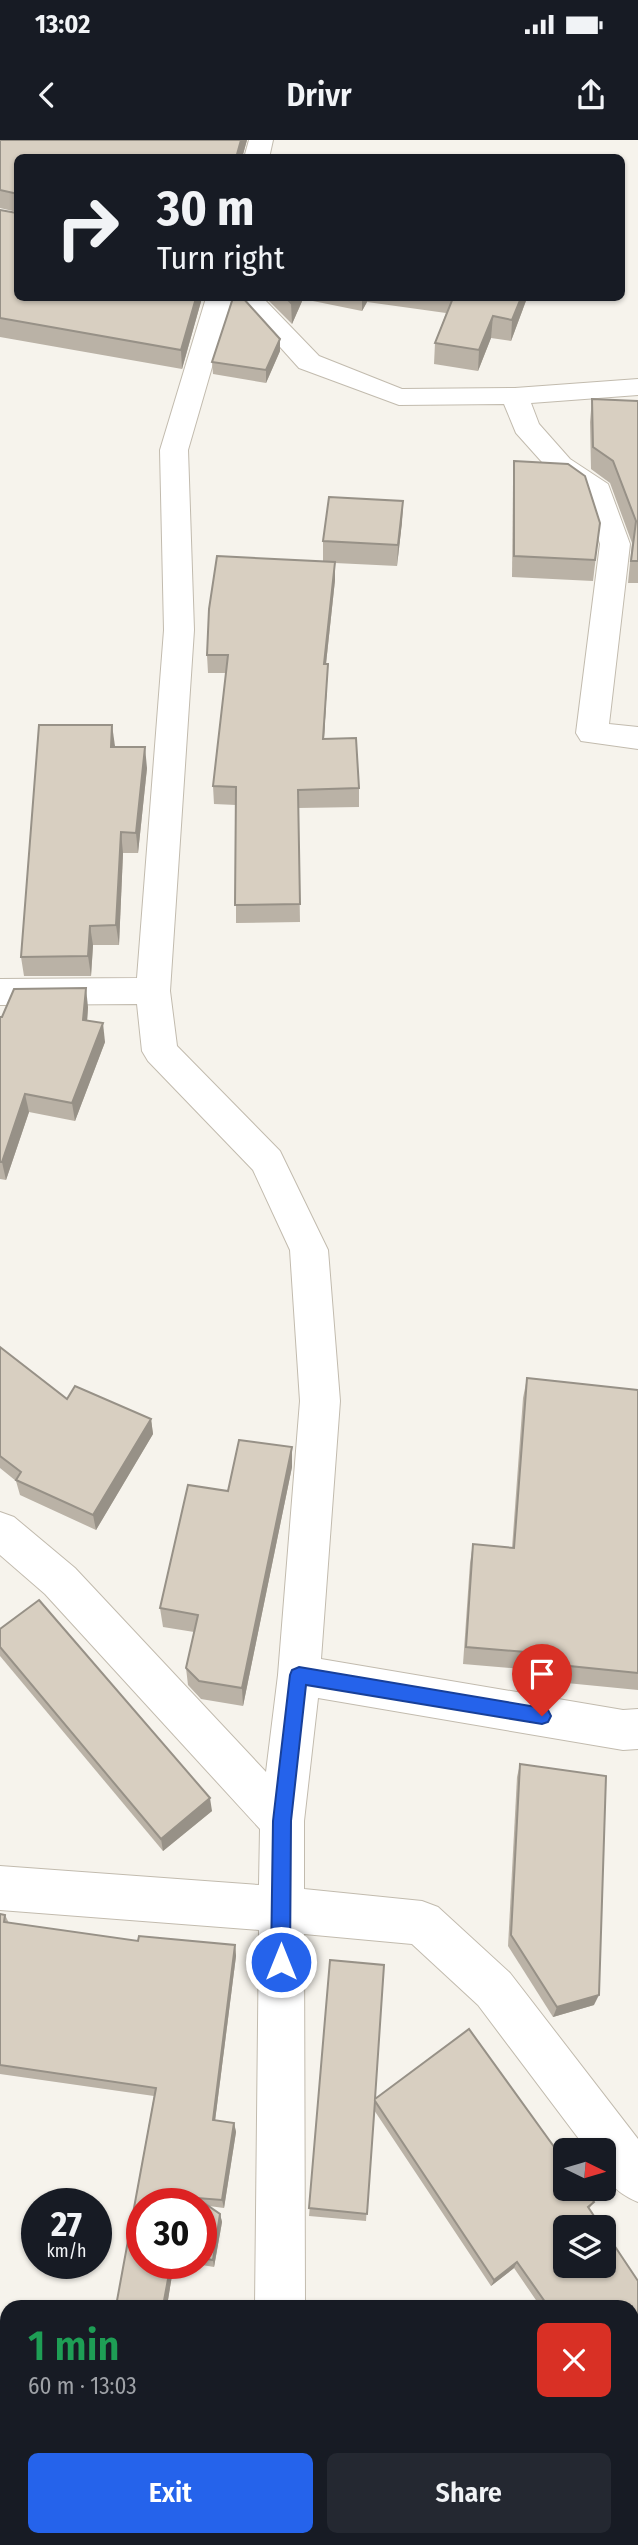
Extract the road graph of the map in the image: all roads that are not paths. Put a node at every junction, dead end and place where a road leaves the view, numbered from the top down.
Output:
1 (218, 301) edge
2 (252, 301) edge
3 (638, 387) edge
4 (515, 396) junction
5 (638, 738) edge
6 (153, 991) junction
7 (0, 992) edge
8 (0, 1530) edge
9 (299, 1675) junction
10 (638, 1729) edge
11 (282, 1821) junction
12 (0, 1888) edge
13 (281, 1909) junction
14 (638, 2178) edge
15 (280, 2300) edge

1 - 6 street
2 - 4 street
3 - 4 street
4 - 5 street
6 - 7 street
6 - 9 street
8 - 11 street
9 - 10 street
9 - 11 street
11 - 13 street
12 - 13 street
13 - 14 street
13 - 15 street

